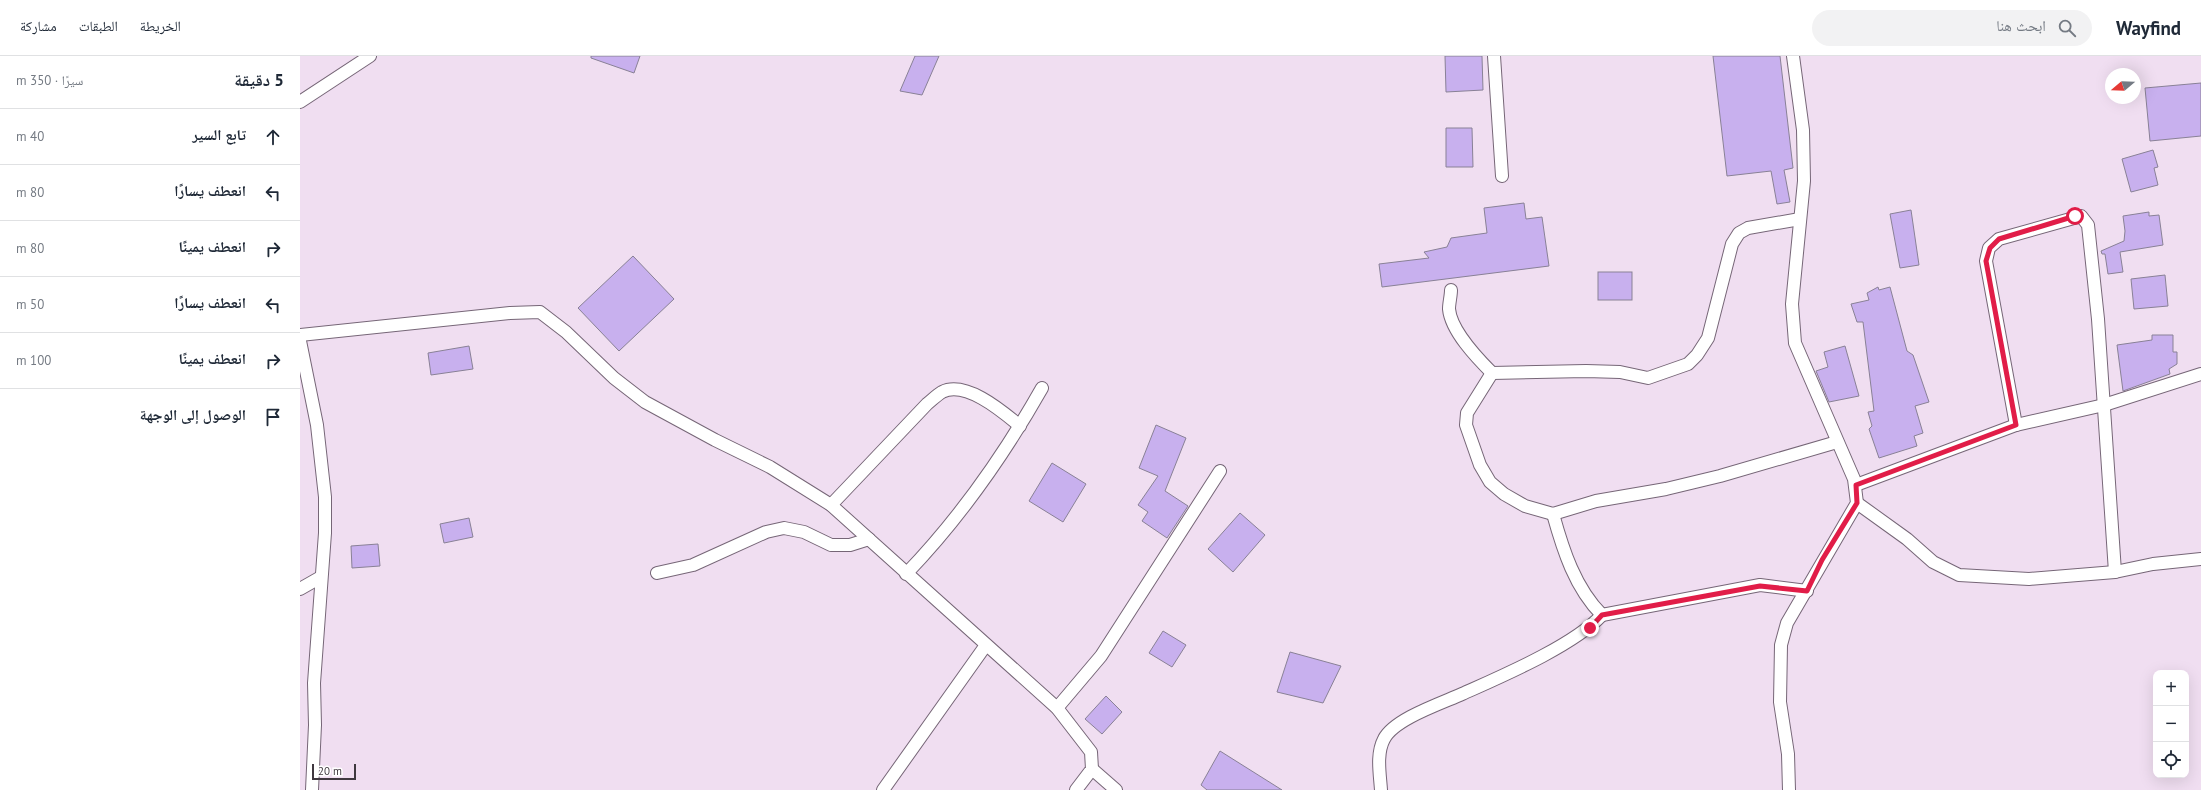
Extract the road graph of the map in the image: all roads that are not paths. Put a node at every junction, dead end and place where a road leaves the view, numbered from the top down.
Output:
1 (370, 56) edge
2 (1494, 56) edge
3 (1792, 56) edge
4 (300, 102) edge
5 (1502, 176) dead end
6 (1800, 219) junction
7 (1451, 290) dead end
8 (300, 335) edge
9 (300, 341) edge
10 (301, 354) edge
11 (1492, 373) junction
12 (2201, 374) edge
13 (1042, 388) dead end
14 (2104, 405) junction
15 (2016, 425) junction
16 (1020, 426) junction
17 (1837, 442) junction
18 (1220, 471) dead end
19 (1856, 485) junction
20 (1857, 503) junction
21 (831, 505) junction
22 (1553, 514) junction
23 (869, 539) junction
24 (2201, 559) edge
25 (2115, 572) junction
26 (657, 573) dead end
27 (906, 574) junction
28 (321, 577) junction
29 (300, 589) edge
30 (1807, 591) junction
31 (1602, 615) junction
32 (986, 645) junction
33 (1057, 708) junction
34 (1092, 769) junction
35 (312, 790) edge
36 (883, 790) edge
37 (1076, 790) edge
38 (1116, 790) edge
39 (1381, 790) edge
40 (1789, 790) edge

1 - 4 street
2 - 5 street
3 - 6 street
6 - 11 street
6 - 17 street
7 - 11 street
8 - 21 street
9 - 10 street
10 - 28 street
11 - 22 street
12 - 14 street
13 - 16 street
14 - 15 street
14 - 15 street
14 - 25 street
15 - 19 street
16 - 21 street
16 - 27 street
17 - 19 street
17 - 22 street
18 - 33 street
19 - 20 street
20 - 25 street
20 - 30 street
21 - 23 street
22 - 31 street
23 - 26 street
23 - 27 street
24 - 25 street
27 - 32 street
28 - 29 street
28 - 35 street
30 - 31 street
30 - 40 street
31 - 39 street
32 - 33 street
32 - 36 street
33 - 34 street
34 - 37 street
34 - 38 street

